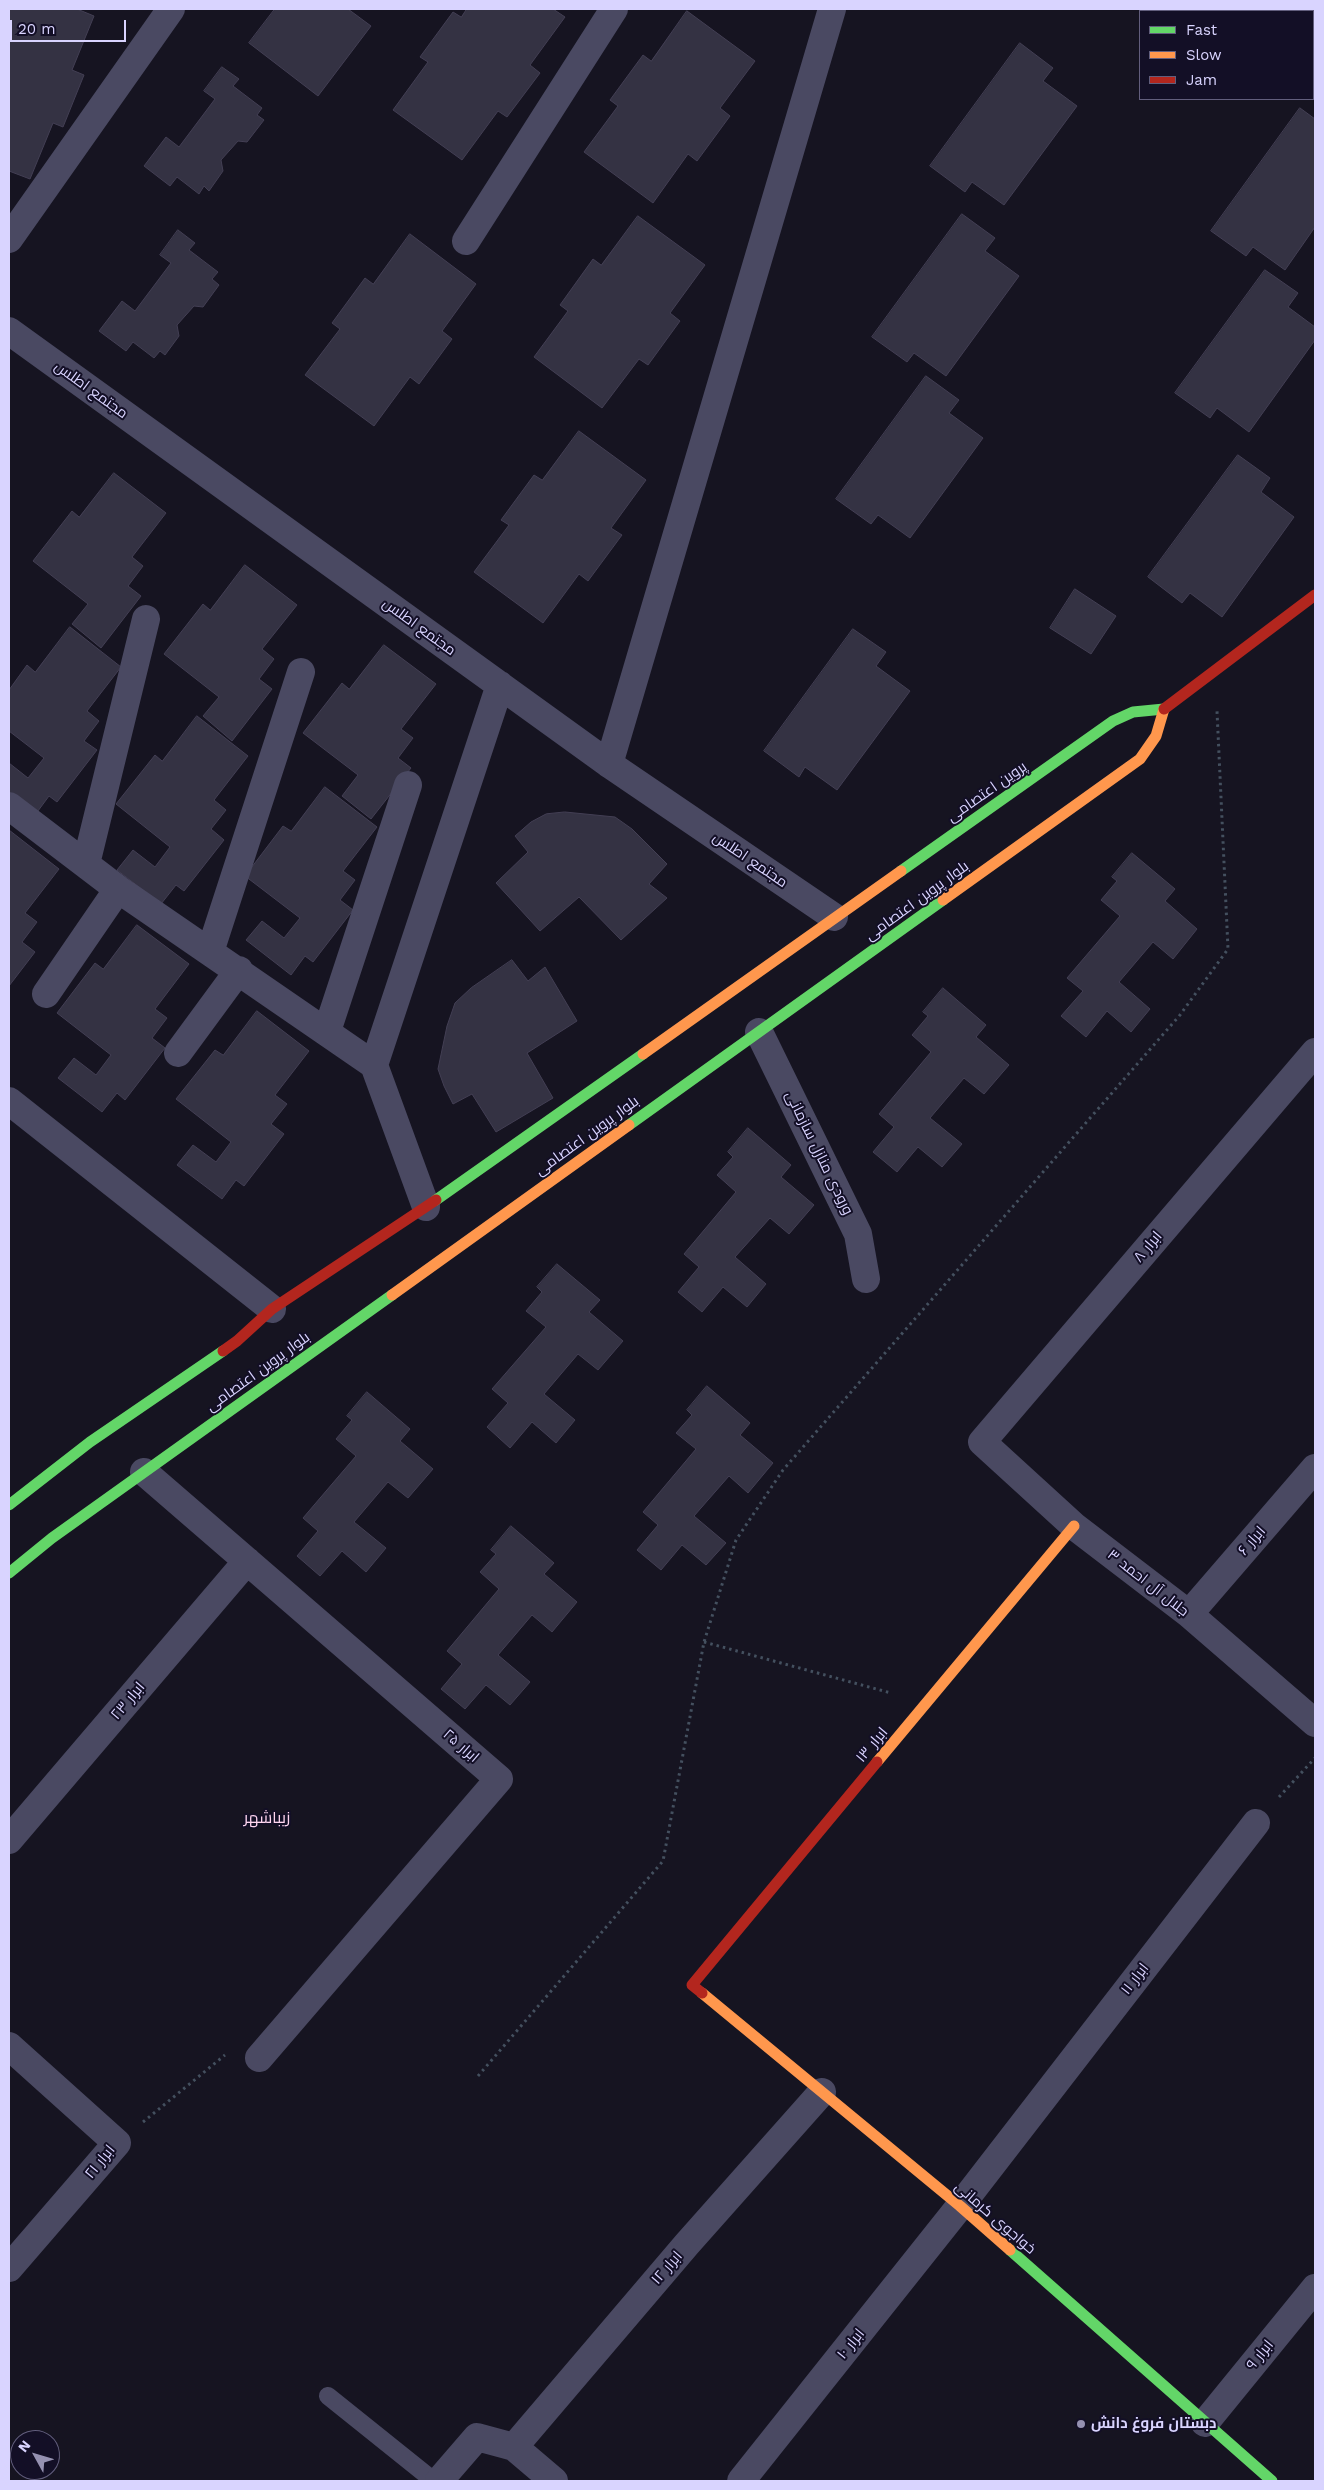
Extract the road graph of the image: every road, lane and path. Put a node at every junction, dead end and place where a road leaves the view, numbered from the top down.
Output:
1 (171, 9) edge
2 (614, 9) edge
3 (832, 9) edge
4 (9, 239) edge
5 (466, 241) dead end
6 (11, 341) edge
7 (1315, 595) edge
8 (146, 619) dead end
9 (1215, 671) junction
10 (301, 672) dead end
11 (500, 685) junction
12 (1164, 709) junction
13 (609, 764) junction
14 (408, 784) dead end
15 (9, 806) edge
16 (86, 864) junction
17 (118, 890) junction
18 (834, 917) junction
19 (210, 952) junction
20 (239, 970) junction
21 (46, 994) dead end
22 (327, 1032) junction
23 (759, 1032) junction
24 (1315, 1052) edge
25 (178, 1053) dead end
26 (374, 1065) junction
27 (9, 1101) edge
28 (426, 1207) junction
29 (866, 1279) dead end
30 (272, 1309) junction
31 (982, 1442) joint
32 (1315, 1468) edge
33 (144, 1472) junction
34 (9, 1505) edge
35 (1074, 1526) junction
36 (247, 1561) junction
37 (9, 1574) edge
38 (1189, 1614) junction
39 (704, 1642) junction
40 (926, 1703) junction
41 (1315, 1723) edge
42 (1315, 1757) edge
43 (1256, 1823) joint
44 (9, 1840) edge
45 (692, 1985) joint
46 (9, 2046) edge
47 (259, 2058) joint
48 (478, 2076) dead end
49 (822, 2092) junction
50 (117, 2143) junction
51 (960, 2206) junction
52 (9, 2268) edge
53 (1315, 2288) edge
54 (328, 2396) dead end
55 (1205, 2423) junction
56 (514, 2447) junction
57 (434, 2481) edge
58 (439, 2481) edge
59 (554, 2481) edge
60 (741, 2481) edge
61 (1272, 2481) edge

1 - 4 street
2 - 5 street
3 - 13 street
6 - 11 street, مجتمع اطلس
7 - 9 street
8 - 16 street
9 - 12 street
9 - 39 path
10 - 19 street
11 - 13 street, مجتمع اطلس
11 - 26 street
12 - 18 street, پروین اعتصامی
12 - 23 street, بلوار پروین اعتصامی
13 - 18 street, مجتمع اطلس
14 - 22 street
15 - 16 street
16 - 17 street
17 - 19 street
17 - 21 street
18 - 28 street
19 - 20 street
20 - 22 street
20 - 25 street
22 - 26 street
23 - 29 street, ورودی منازل سازمانی
23 - 33 street, بلوار پروین اعتصامی
24 - 31 street, ابرار ۸
26 - 28 street
27 - 30 street
28 - 30 street
30 - 34 street
31 - 35 street, جلال آل احمد ۳
32 - 38 street, ابرار ۶
33 - 36 street, ابرار ۲۵
33 - 37 street, بلوار پروین اعتصامی
35 - 38 street, جلال آل احمد ۳
35 - 40 street, ابرار ۱۳
36 - 44 street, ابرار ۲۳
36 - 47 street, ابرار ۲۵
38 - 41 street, جلال آل احمد ۳
39 - 40 path
39 - 48 path
40 - 45 street, ابرار ۱۳
42 - 43 path
43 - 51 street, ابرار ۱۱
45 - 49 street, خواجوی کرمانی
46 - 50 street, ابرار ۲۱
47 - 50 path
49 - 51 street, خواجوی کرمانی
49 - 56 street, ابرار ۱۲
50 - 52 street, ابرار ۲۱
51 - 55 street, خواجوی کرمانی
51 - 60 street, ابرار ۱۰
53 - 55 street, ابرار ۹
54 - 57 lane
55 - 61 street, خواجوی کرمانی
56 - 58 street
56 - 59 street

